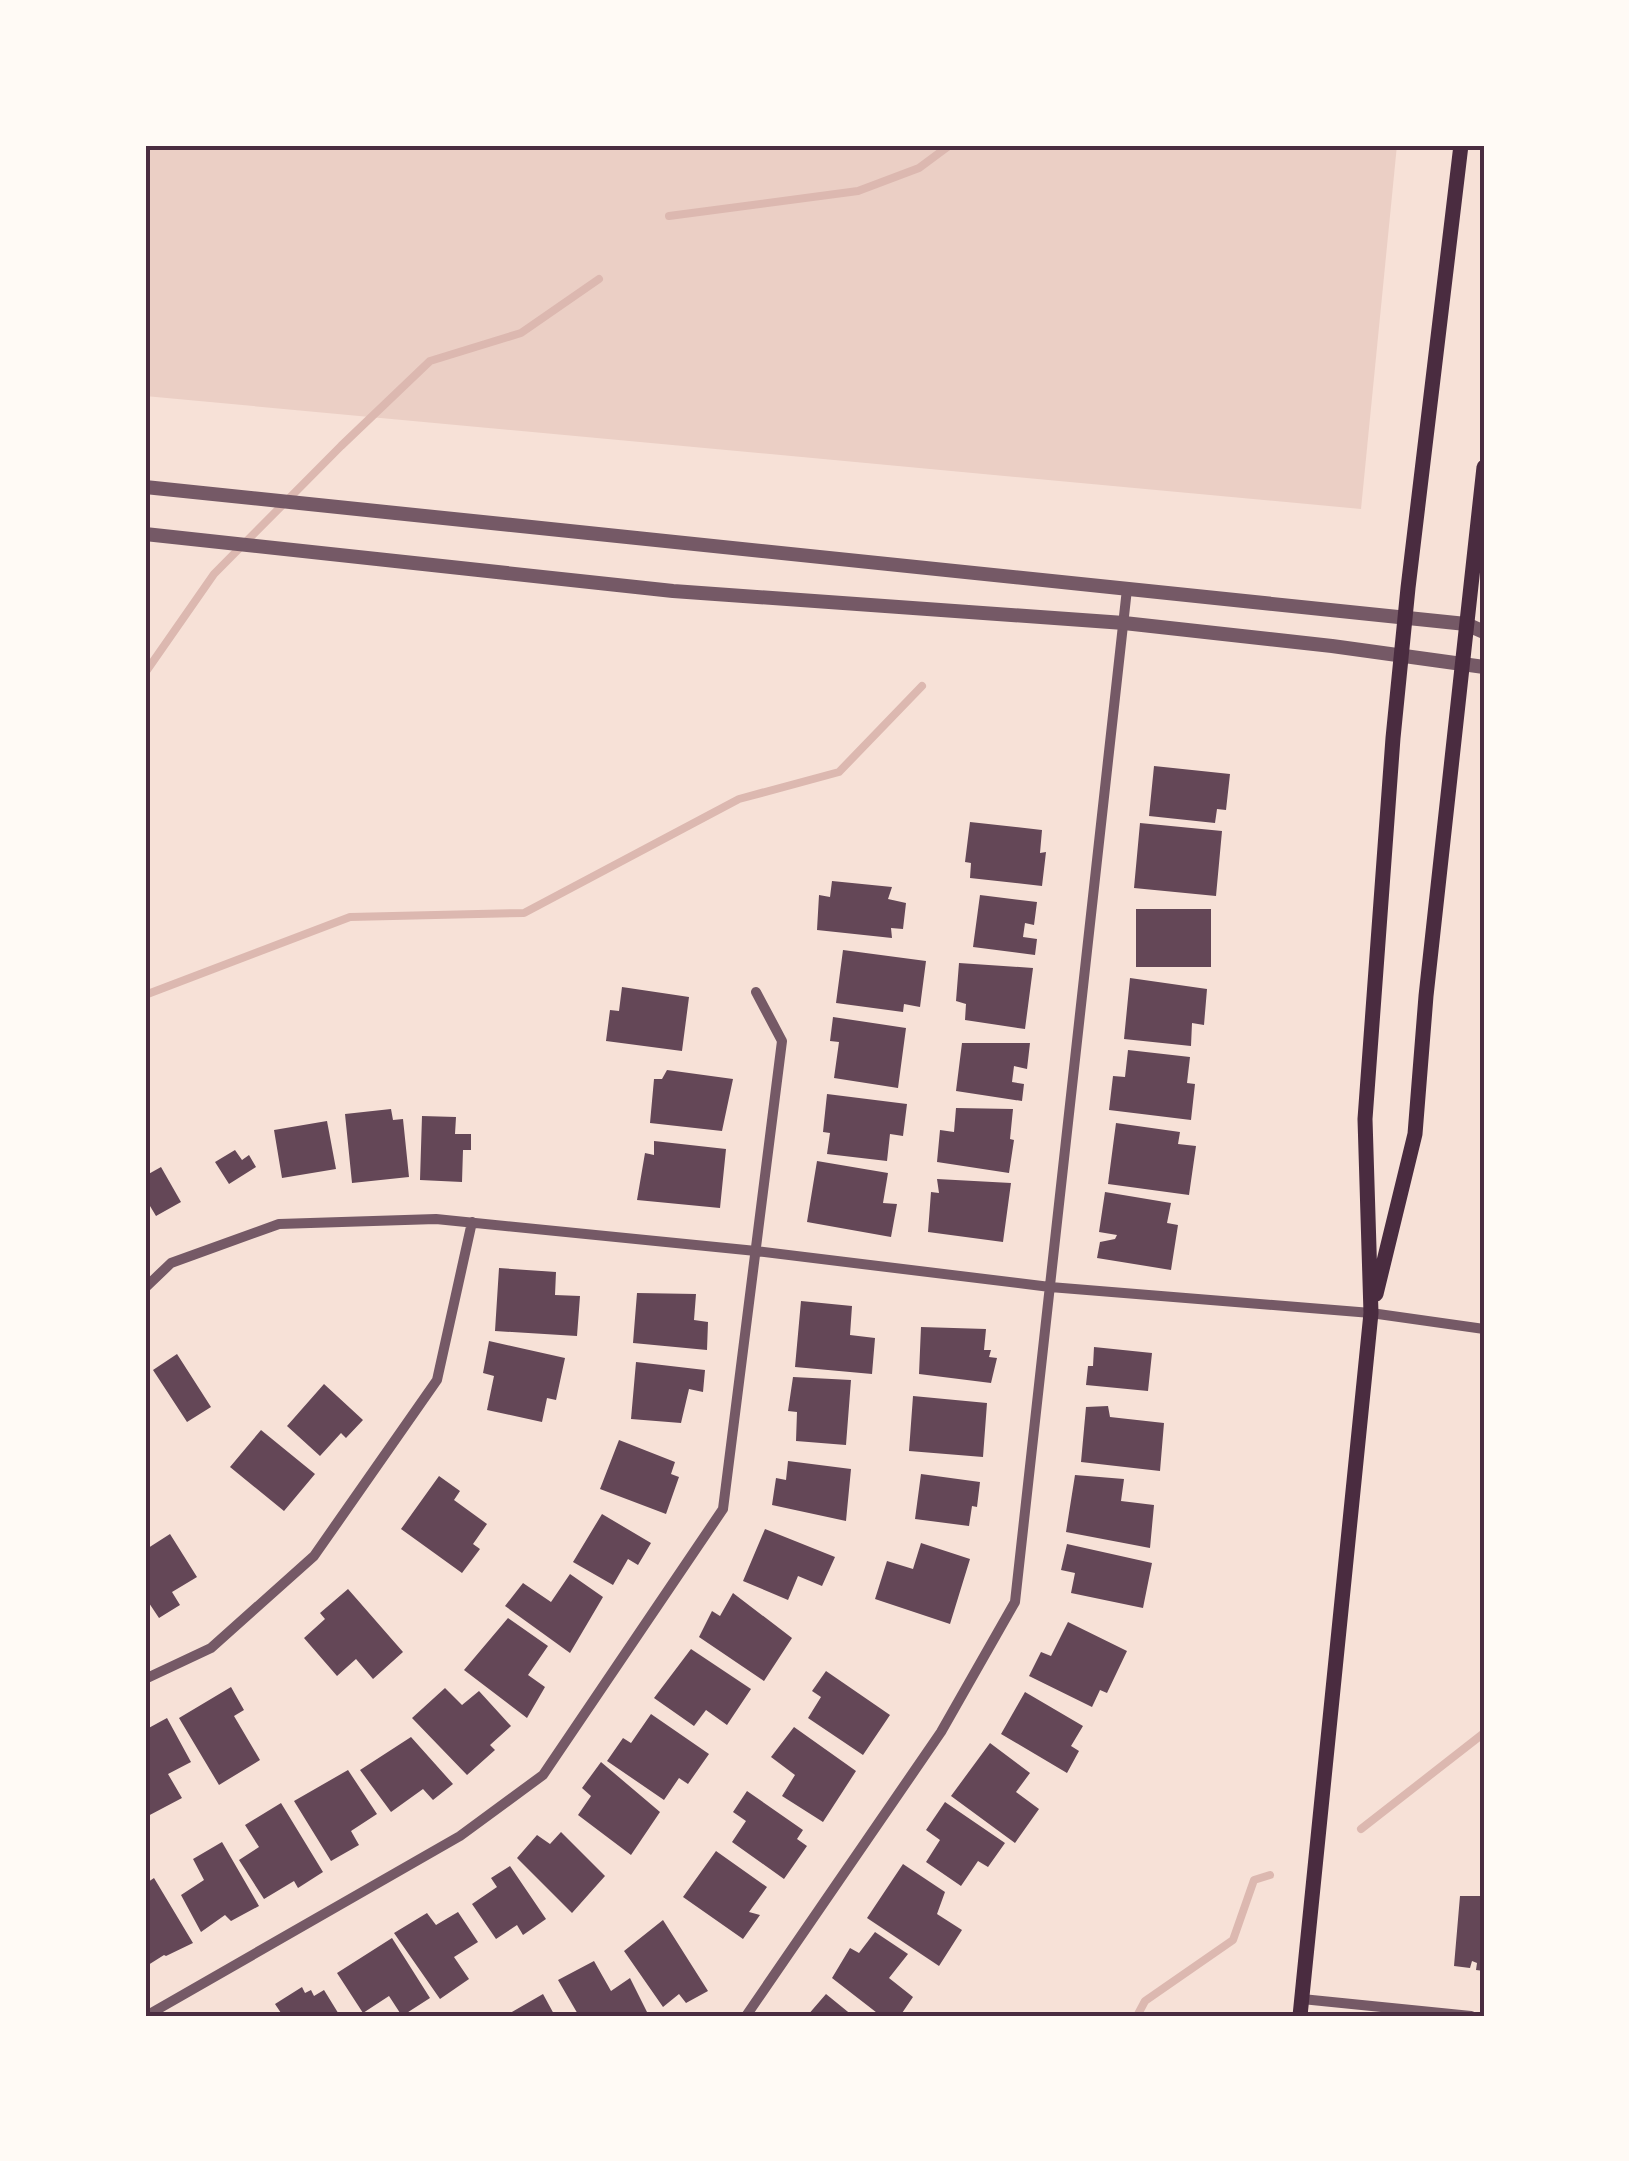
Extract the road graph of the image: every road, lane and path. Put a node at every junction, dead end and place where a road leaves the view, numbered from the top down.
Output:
1 (1461, 145) edge
2 (1484, 474) edge
3 (145, 487) edge
4 (145, 534) edge
5 (1127, 590) junction
6 (1406, 619) junction
7 (1124, 622) junction
8 (1466, 624) junction
9 (1484, 632) edge
10 (1402, 656) junction
11 (1463, 664) junction
12 (1484, 667) edge
13 (756, 992) dead end
14 (472, 1222) junction
15 (756, 1251) junction
16 (1050, 1287) junction
17 (145, 1288) edge
18 (1371, 1312) junction
19 (1484, 1329) edge
20 (145, 1679) edge
21 (1301, 2008) edge
22 (146, 2016) edge
23 (746, 2016) edge
24 (1471, 2016) edge

1 - 6 main road
2 - 8 main road
3 - 5 street
4 - 7 street
5 - 6 street
5 - 7 street
6 - 8 street
6 - 10 main road
7 - 10 street
7 - 16 street
8 - 9 street
8 - 11 main road
10 - 11 street
10 - 18 main road
11 - 12 street
11 - 18 main road
13 - 15 street
14 - 15 street
14 - 17 street
14 - 20 street
15 - 16 street
15 - 22 street
16 - 18 street
16 - 23 street
18 - 19 street
18 - 21 main road
21 - 24 street

